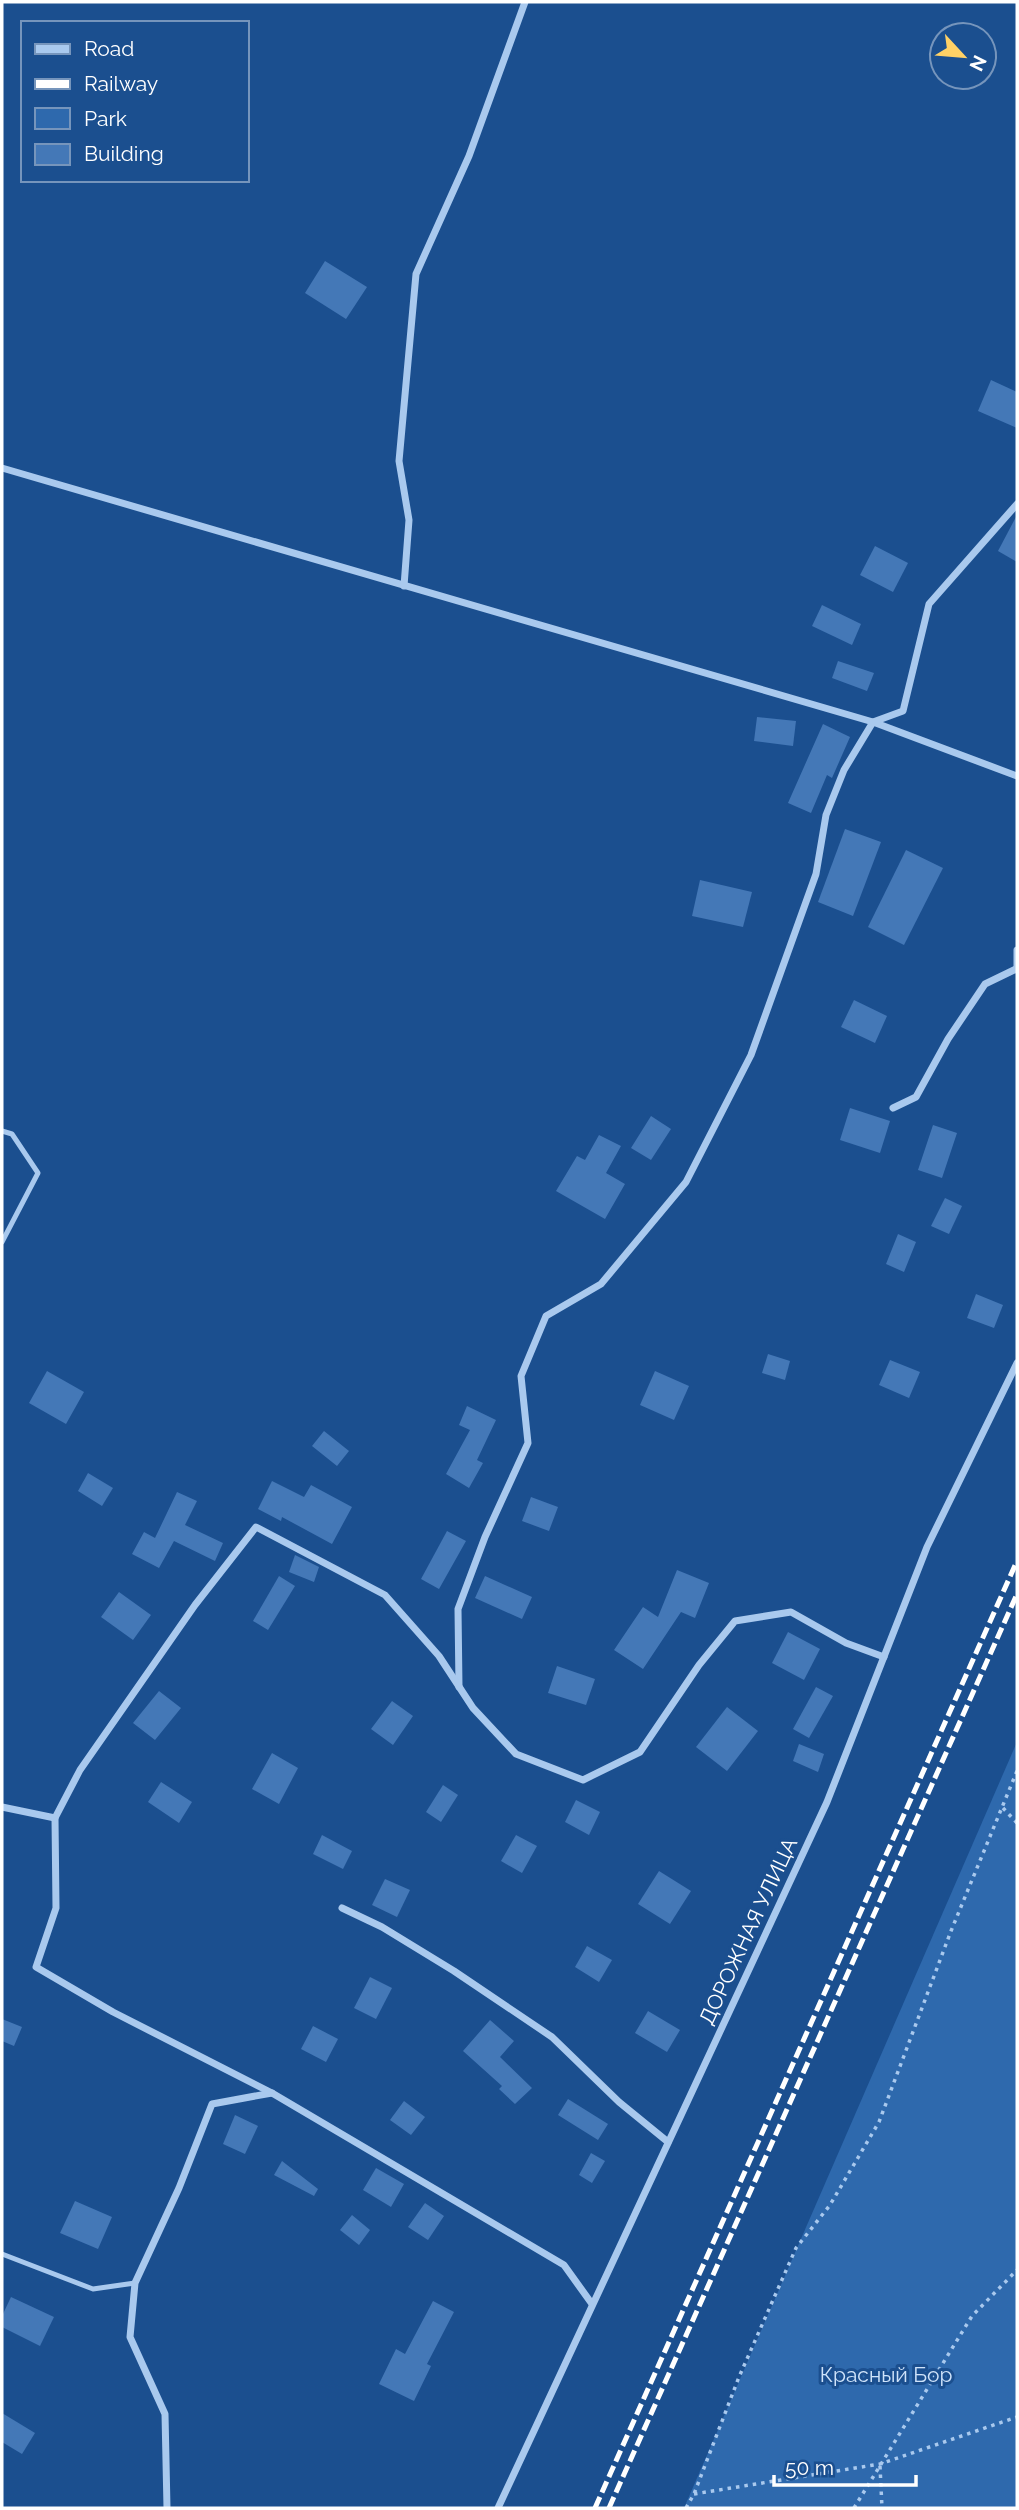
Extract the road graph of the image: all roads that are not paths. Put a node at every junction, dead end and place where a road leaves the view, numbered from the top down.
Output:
1 (525, 2) edge
2 (2, 468) edge
3 (1017, 505) edge
4 (404, 586) junction
5 (873, 722) junction
6 (1017, 776) edge
7 (1017, 950) edge
8 (1017, 969) edge
9 (893, 1108) dead end
10 (2, 1131) edge
11 (2, 1242) edge
12 (1017, 1363) edge
13 (884, 1657) junction
14 (459, 1687) junction
15 (2, 1807) edge
16 (55, 1818) junction
17 (342, 1909) dead end
18 (272, 2093) junction
19 (668, 2142) junction
20 (2, 2254) edge
21 (135, 2283) junction
22 (592, 2304) junction
23 (167, 2508) edge
24 (498, 2508) edge

1 - 4 street
2 - 4 street
3 - 5 street
4 - 5 street
5 - 6 street
5 - 14 street
7 - 8 street
8 - 9 street
10 - 11 lane
12 - 13 street, ДОРОЖНАЯ УЛИЦА
13 - 14 street
13 - 19 street, ДОРОЖНАЯ УЛИЦА
14 - 16 street
15 - 16 street
16 - 18 street
17 - 19 street
18 - 21 street
18 - 22 street
19 - 22 street, ДОРОЖНАЯ УЛИЦА
20 - 21 lane
21 - 23 street
22 - 24 street, ДОРОЖНАЯ УЛИЦА

